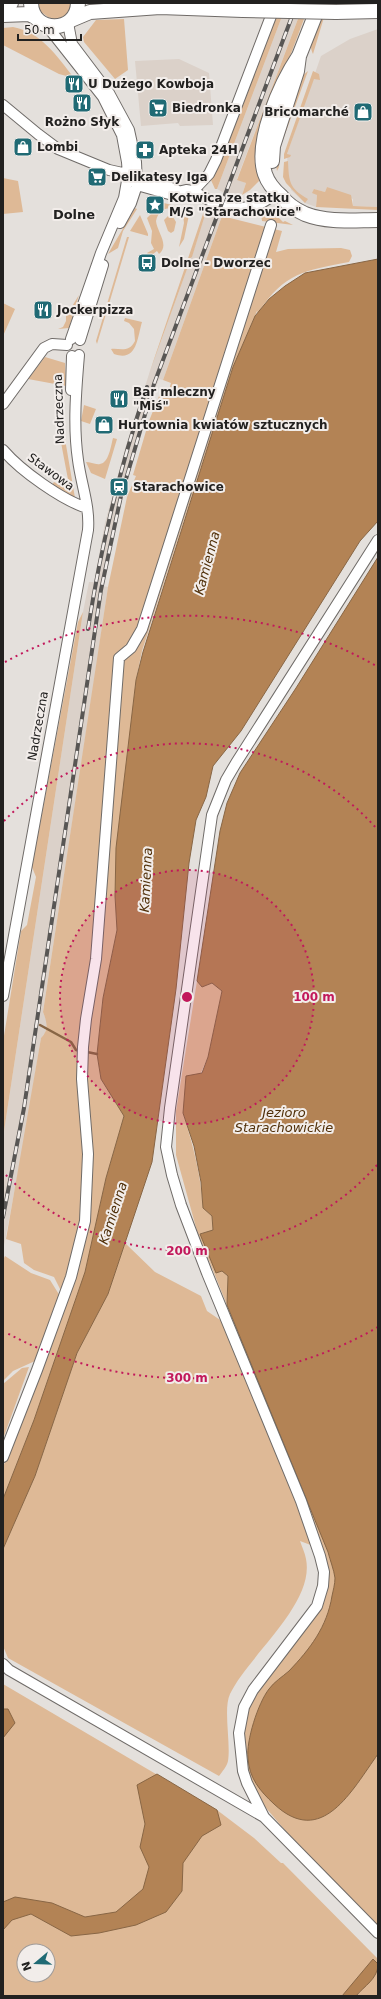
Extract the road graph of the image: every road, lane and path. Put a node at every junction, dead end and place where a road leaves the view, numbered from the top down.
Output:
1 (11, 3) edge
2 (31, 3) edge
3 (78, 3) edge
4 (138, 3) edge
5 (276, 3) edge
6 (320, 3) edge
7 (3, 4) edge
8 (160, 7) junction
9 (378, 10) edge
10 (3, 14) edge
11 (35, 17) junction
12 (69, 21) junction
13 (47, 26) junction
14 (106, 95) junction
15 (3, 105) edge
16 (134, 179) junction
17 (192, 192) junction
18 (278, 193) junction
19 (378, 220) edge
20 (271, 225) dead end
21 (73, 342) junction
22 (76, 356) junction
23 (3, 404) edge
24 (3, 450) edge
25 (87, 508) junction
26 (378, 540) edge
27 (3, 996) edge
28 (3, 1457) edge
29 (3, 1664) edge
30 (247, 1783) junction
31 (238, 1801) junction
32 (264, 1817) junction
33 (378, 1933) edge

1 - 7 street
2 - 11 street
3 - 12 street
4 - 8 street
5 - 17 street
6 - 18 street
8 - 9 street, bridge
8 - 12 street
10 - 11 street
11 - 13 street
12 - 13 street
12 - 14 street
13 - 14 street
14 - 16 street
15 - 16 street
16 - 17 street
16 - 21 street
16 - 21 street
17 - 18 street
18 - 19 street
20 - 28 street
21 - 22 street
21 - 22 street, Nadrzeczna
21 - 23 street
22 - 25 street, Nadrzeczna
24 - 25 street, Stawowa
25 - 27 street, Nadrzeczna
26 - 30 street
29 - 31 street
30 - 31 street
30 - 32 street
31 - 32 street
32 - 33 street

